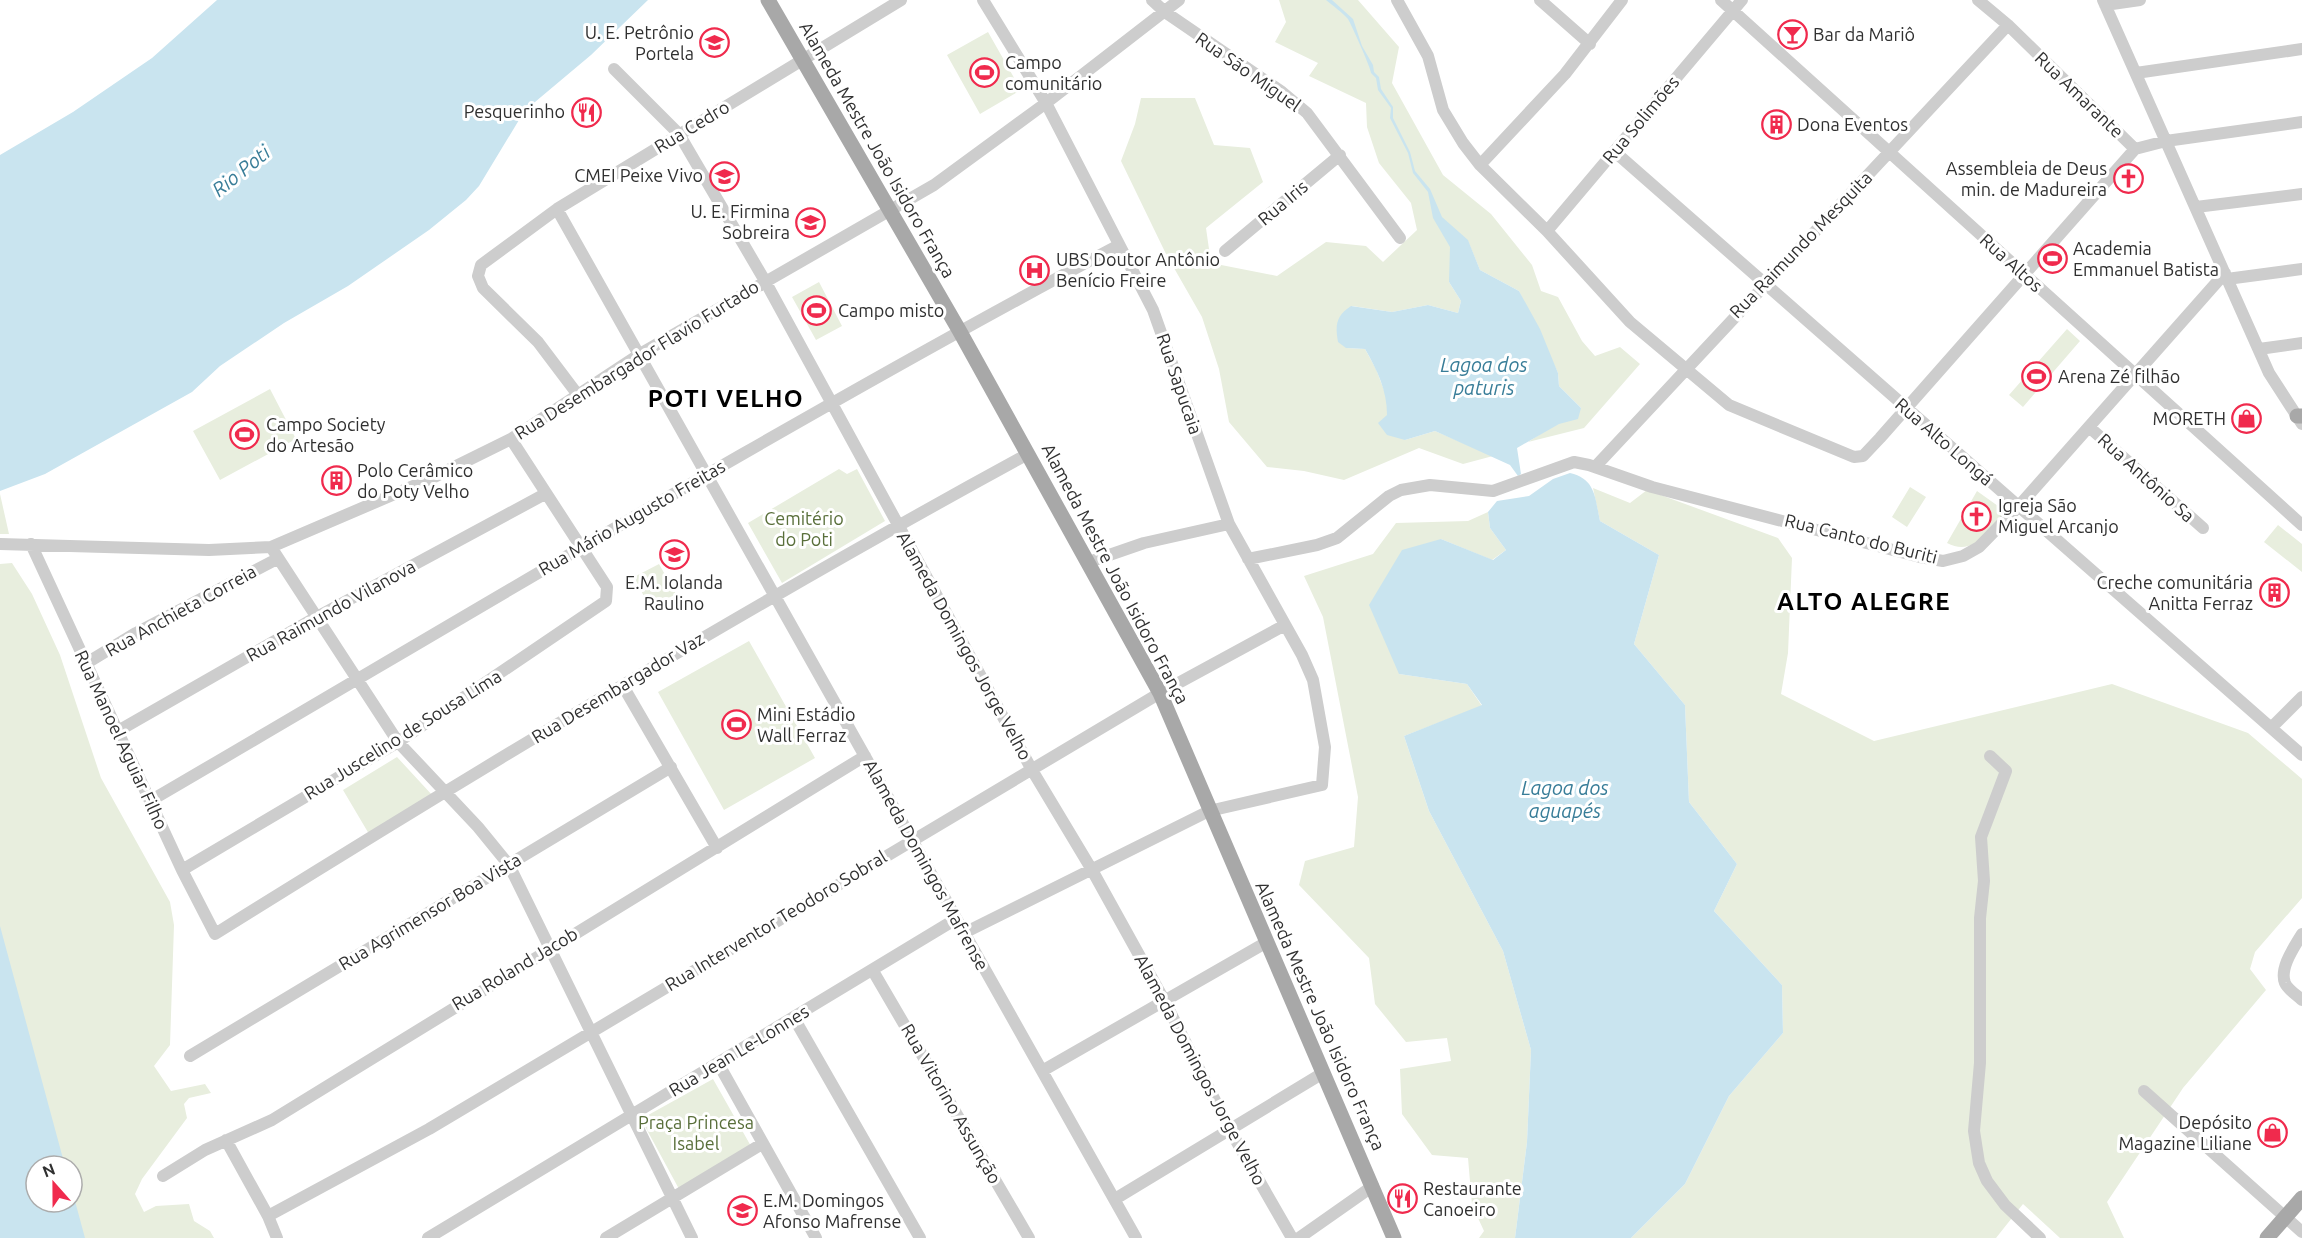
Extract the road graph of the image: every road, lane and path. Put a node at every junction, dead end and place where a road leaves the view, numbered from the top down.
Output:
1 (768, 0) edge
2 (901, 0) edge
3 (983, 0) edge
4 (1152, 0) edge
5 (1179, 0) edge
6 (1397, 0) edge
7 (1540, 0) edge
8 (1622, 0) edge
9 (1721, 0) edge
10 (1978, 0) edge
11 (2140, 0) edge
12 (2104, 2) edge
13 (1738, 5) edge
14 (1165, 12) junction
15 (2008, 25) junction
16 (1590, 44) junction
17 (2302, 49) edge
18 (802, 62) junction
19 (614, 69) dead end
20 (2136, 73) junction
21 (1046, 103) junction
22 (2302, 122) edge
23 (679, 135) junction
24 (2166, 141) junction
25 (2135, 149) junction
26 (1891, 151) junction
27 (1615, 152) junction
28 (1340, 155) junction
29 (1480, 165) junction
30 (2302, 194) edge
31 (2196, 207) junction
32 (557, 209) junction
33 (889, 213) junction
34 (1547, 231) junction
35 (1400, 238) dead end
36 (1119, 245) junction
37 (1225, 251) dead end
38 (2302, 269) edge
39 (2023, 275) junction
40 (2226, 276) junction
41 (765, 280) junction
42 (1764, 283) junction
43 (959, 330) junction
44 (2302, 343) edge
45 (2259, 349) junction
46 (640, 354) junction
47 (1684, 369) junction
48 (2137, 373) junction
49 (578, 395) junction
50 (832, 404) junction
51 (1907, 408) junction
52 (2300, 419) edge
53 (2089, 427) junction
54 (512, 439) junction
55 (1028, 454) junction
56 (1595, 467) junction
57 (707, 474) junction
58 (546, 494) junction
59 (2018, 507) junction
60 (2301, 521) edge
61 (1229, 524) junction
62 (898, 525) junction
63 (2203, 528) dead end
64 (0, 544) edge
65 (31, 544) junction
66 (271, 547) junction
67 (579, 548) junction
68 (277, 559) junction
69 (1248, 559) junction
70 (1089, 562) junction
71 (775, 594) junction
72 (315, 618) junction
73 (1284, 625) junction
74 (85, 664) junction
75 (358, 680) junction
76 (623, 686) junction
77 (1160, 693) junction
78 (2302, 697) edge
79 (2271, 728) junction
80 (118, 730) junction
81 (398, 742) junction
82 (2302, 755) edge
83 (865, 756) junction
84 (1990, 756) dead end
85 (671, 767) junction
86 (1032, 770) junction
87 (445, 790) junction
88 (150, 801) junction
89 (1209, 811) junction
90 (912, 840) junction
91 (717, 848) junction
92 (509, 865) junction
93 (182, 870) junction
94 (1092, 870) junction
95 (956, 919) junction
96 (964, 933) junction
97 (215, 934) joint
98 (2302, 934) edge
99 (1267, 942) junction
100 (549, 948) junction
101 (873, 971) junction
102 (1164, 1000) junction
103 (2302, 1000) edge
104 (794, 1018) junction
105 (590, 1031) junction
106 (190, 1056) dead end
107 (718, 1063) junction
108 (1042, 1071) junction
109 (1323, 1073) junction
110 (2144, 1091) dead end
111 (633, 1114) junction
112 (1230, 1130) junction
113 (226, 1140) junction
114 (762, 1144) junction
115 (163, 1176) dead end
116 (1373, 1186) junction
117 (673, 1198) junction
118 (2302, 1198) edge
119 (1115, 1199) junction
120 (268, 1216) junction
121 (2286, 1217) junction
122 (2302, 1232) edge
123 (277, 1238) edge
124 (428, 1238) edge
125 (606, 1238) edge
126 (692, 1238) edge
127 (816, 1238) edge
128 (920, 1238) edge
129 (1029, 1238) edge
130 (1136, 1238) edge
131 (1292, 1238) edge
132 (1299, 1238) edge
133 (1394, 1238) edge
134 (2040, 1238) edge
135 (2267, 1238) edge

1 - 18 main road, Alameda Mestre João Isidoro França
2 - 18 street, Rua Cedro
3 - 21 street, Rua Sapucaia
4 - 14 street, Rua São Miguel
5 - 14 street, Rua Desembargador Flavio Furtado
6 - 29 street
7 - 16 street
8 - 16 street
9 - 13 street, Rua Altos
10 - 15 street, Rua Amarante
11 - 12 street
12 - 20 street
13 - 26 street, Rua Altos
13 - 27 street, Rua Solimões
14 - 21 street, Rua Desembargador Flavio Furtado
14 - 28 street, Rua São Miguel
15 - 25 street, Rua Amarante
15 - 26 street, Rua Raimundo Mesquita
16 - 29 street
17 - 20 street
18 - 23 street, Rua Cedro
18 - 33 main road, Alameda Mestre João Isidoro França
19 - 23 street, Alameda Domingos Jorge Velho
20 - 24 street
21 - 33 street, Rua Desembargador Flavio Furtado
21 - 36 street, Rua Sapucaia
22 - 24 street, Rua Amarante
23 - 32 street, Rua Cedro
23 - 41 street, Alameda Domingos Jorge Velho
24 - 25 street, Rua Amarante
24 - 31 street
25 - 39 street
26 - 39 street, Rua Altos
26 - 42 street, Rua Raimundo Mesquita
27 - 34 street, Rua Solimões
27 - 42 street, Rua Alto Longá
28 - 35 street, Rua São Miguel
28 - 37 street, Rua Iris
29 - 34 street
30 - 31 street
31 - 40 street
32 - 46 street, Alameda Domingos Mafrense
32 - 49 street, Rua Cedro
33 - 41 street, Rua Desembargador Flavio Furtado
33 - 43 main road, Alameda Mestre João Isidoro França
34 - 47 street
36 - 43 street, Rua Mário Augusto Freitas
36 - 61 street, Rua Sapucaia
38 - 40 street
39 - 48 street, Rua Altos
39 - 51 street
40 - 45 street
40 - 48 street, Rua Canto do Buriti
41 - 46 street, Rua Desembargador Flavio Furtado
41 - 50 street, Alameda Domingos Jorge Velho
42 - 47 street, Rua Raimundo Mesquita
42 - 51 street, Rua Alto Longá
43 - 50 street, Rua Mário Augusto Freitas
43 - 55 main road, Alameda Mestre João Isidoro França
44 - 45 street
45 - 52 street
46 - 49 street, Rua Desembargador Flavio Furtado
46 - 57 street, Alameda Domingos Mafrense
47 - 51 street
47 - 56 street, Rua Raimundo Mesquita
48 - 53 street, Rua Canto do Buriti
48 - 60 street, Rua Altos
49 - 54 street, Rua Desembargador Flavio Furtado
50 - 57 street, Rua Mário Augusto Freitas
50 - 62 street, Alameda Domingos Jorge Velho
51 - 59 street, Rua Alto Longá
53 - 59 street, Rua Canto do Buriti
53 - 63 street, Rua Antônio Sa
54 - 58 street
54 - 66 street, Rua Desembargador Flavio Furtado
55 - 62 street, Rua Desembargador Vaz
55 - 70 main road, Alameda Mestre João Isidoro França
56 - 59 street, Rua Canto do Buriti
56 - 69 street
57 - 67 street, Rua Mário Augusto Freitas
57 - 71 street, Alameda Domingos Mafrense
58 - 67 street
58 - 72 street, Rua Raimundo Vilanova
59 - 79 street, Rua Alto Longá
61 - 69 street, Rua Sapucaia
61 - 70 street
62 - 71 street, Rua Desembargador Vaz
62 - 86 street, Alameda Domingos Jorge Velho
64 - 65 street, Rua Desembargador Flavio Furtado
65 - 66 street, Rua Desembargador Flavio Furtado
65 - 74 street, Rua Manoel Aguiar Filho
66 - 68 street
67 - 75 street, Rua Mário Augusto Freitas
67 - 81 street, Rua Juscelino de Sousa Lima
68 - 72 street
68 - 74 street, Rua Anchieta Correia
69 - 73 street, Rua Sapucaia
70 - 77 main road, Alameda Mestre João Isidoro França
71 - 76 street, Rua Desembargador Vaz
71 - 83 street, Alameda Domingos Mafrense
72 - 75 street
72 - 80 street, Rua Raimundo Vilanova
73 - 77 street, Rua Interventor Teodoro Sobral
73 - 89 street, Rua Sapucaia
74 - 80 street, Rua Manoel Aguiar Filho
75 - 81 street
75 - 88 street, Rua Mário Augusto Freitas
76 - 85 street
76 - 87 street, Rua Desembargador Vaz
77 - 86 street, Rua Interventor Teodoro Sobral
77 - 89 main road, Alameda Mestre João Isidoro França
78 - 79 street
79 - 82 street, Rua Alto Longá
80 - 88 street, Rua Manoel Aguiar Filho
81 - 87 street
81 - 93 street, Rua Juscelino de Sousa Lima
83 - 90 street, Alameda Domingos Mafrense
83 - 91 street, Rua Roland Jacob
84 - 134 street
85 - 91 street
85 - 92 street, Rua Agrimensor Boa Vista
86 - 90 street, Rua Interventor Teodoro Sobral
86 - 94 street, Alameda Domingos Jorge Velho
87 - 92 street
87 - 97 street, Rua Desembargador Vaz
88 - 93 street, Rua Manoel Aguiar Filho
89 - 94 street
89 - 99 main road, Alameda Mestre João Isidoro França
90 - 95 street, Alameda Domingos Mafrense
90 - 105 street, Rua Interventor Teodoro Sobral
91 - 100 street, Rua Roland Jacob
92 - 100 street
92 - 106 street, Rua Agrimensor Boa Vista
93 - 97 street, Rua Manoel Aguiar Filho
94 - 96 street
94 - 102 street, Alameda Domingos Jorge Velho
95 - 96 street, Alameda Domingos Mafrense
95 - 101 street, Rua Jean Le-Lonnes
96 - 108 street, Alameda Domingos Mafrense
98 - 103 street
99 - 102 street
99 - 109 main road, Alameda Mestre João Isidoro França
100 - 105 street
100 - 113 street, Rua Roland Jacob
101 - 104 street, Rua Jean Le-Lonnes
101 - 129 street, Rua Vitorino Assunção
102 - 108 street
102 - 112 street, Alameda Domingos Jorge Velho
104 - 107 street, Rua Jean Le-Lonnes
104 - 128 street
105 - 111 street
105 - 120 street, Rua Interventor Teodoro Sobral
107 - 111 street, Rua Jean Le-Lonnes
107 - 114 street
108 - 119 street, Alameda Domingos Mafrense
109 - 112 street
109 - 116 main road, Alameda Mestre João Isidoro França
110 - 121 street
111 - 117 street
111 - 124 street, Rua Jean Le-Lonnes
112 - 119 street
112 - 131 street, Alameda Domingos Jorge Velho
113 - 115 street, Rua Roland Jacob
113 - 120 street
114 - 117 street
114 - 127 street
116 - 132 street
116 - 133 main road, Alameda Mestre João Isidoro França
117 - 125 street
117 - 126 street
118 - 121 main road
119 - 130 street, Alameda Domingos Mafrense
120 - 123 street
121 - 122 street
121 - 135 main road

